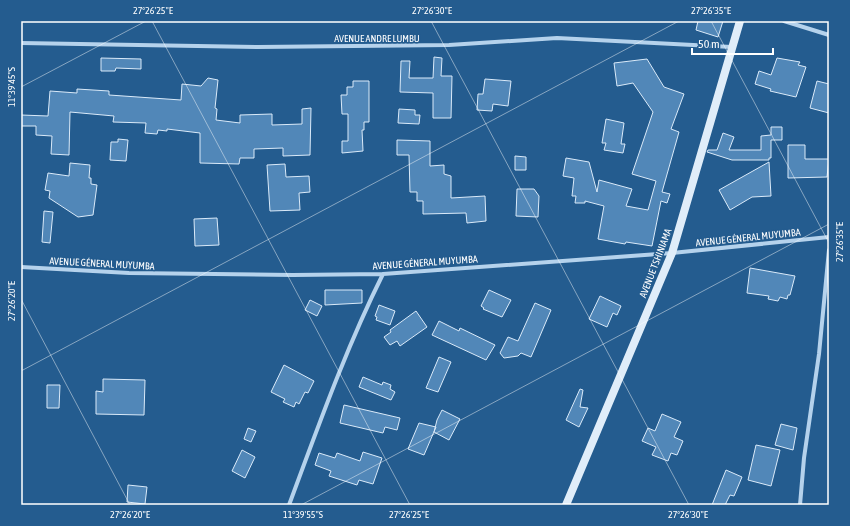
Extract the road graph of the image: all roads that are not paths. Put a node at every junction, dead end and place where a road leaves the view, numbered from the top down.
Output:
1 (740, 21) edge
2 (784, 21) edge
3 (829, 35) edge
4 (21, 43) edge
5 (732, 47) junction
6 (829, 237) edge
7 (829, 250) edge
8 (672, 253) junction
9 (21, 267) edge
10 (383, 274) junction
11 (290, 505) edge
12 (566, 505) edge
13 (800, 505) edge

1 - 5 street, AVENUE TSHINIAMA
2 - 3 street
4 - 5 street, AVENUE ANDRE LUMBU
5 - 8 street, AVENUE TSHINIAMA
6 - 8 street, AVENUE GÉNERAL MUYUMBA
7 - 13 street
8 - 10 street, AVENUE GÉNERAL MUYUMBA
8 - 12 street, AVENUE TSHINIAMA
9 - 10 street, AVENUE GÉNERAL MUYUMBA
10 - 11 street

